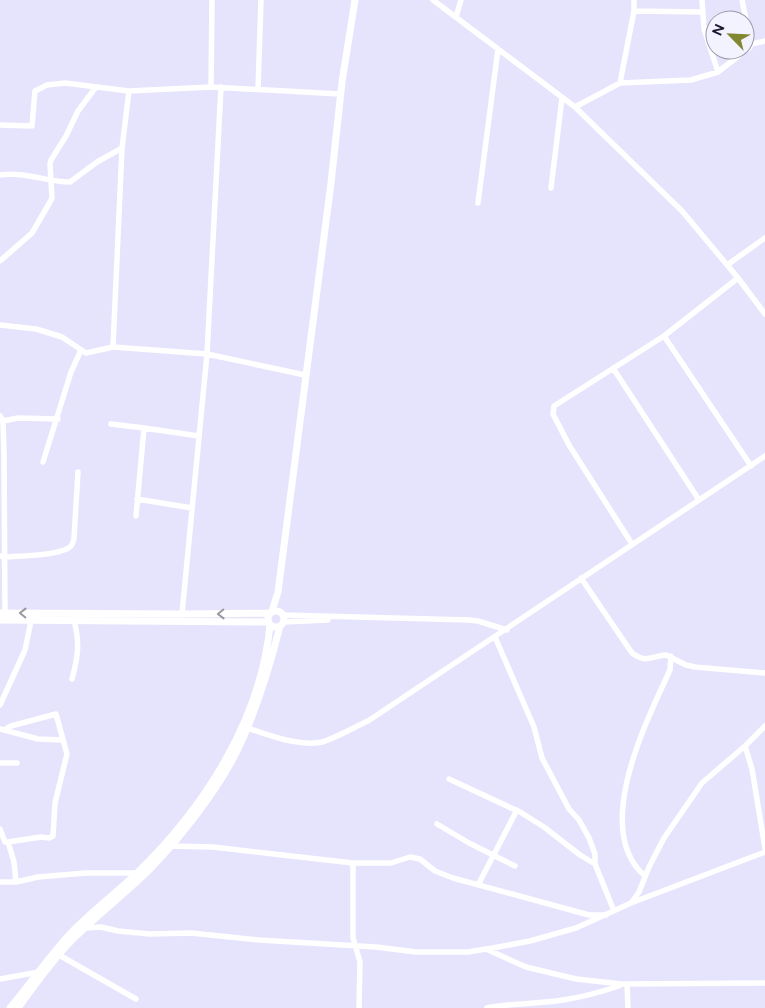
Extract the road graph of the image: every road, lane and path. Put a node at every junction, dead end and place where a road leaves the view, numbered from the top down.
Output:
1 (212, 0) edge
2 (261, 0) edge
3 (355, 0) edge
4 (433, 0) edge
5 (462, 0) edge
6 (634, 0) edge
7 (702, 0) edge
8 (634, 11) junction
9 (702, 12) junction
10 (456, 17) junction
11 (498, 49) junction
12 (734, 60) edge
13 (718, 72) junction
14 (620, 83) junction
15 (211, 86) junction
16 (96, 87) junction
17 (221, 87) junction
18 (258, 89) junction
19 (129, 91) junction
20 (340, 94) junction
21 (562, 98) junction
22 (575, 108) junction
23 (0, 125) edge
24 (122, 148) junction
25 (0, 175) edge
26 (52, 181) junction
27 (551, 188) dead end
28 (478, 204) dead end
29 (765, 238) edge
30 (0, 261) edge
31 (728, 265) junction
32 (738, 278) junction
33 (765, 314) edge
34 (0, 325) edge
35 (664, 336) junction
36 (113, 347) junction
37 (81, 350) junction
38 (207, 354) junction
39 (613, 368) junction
40 (306, 375) junction
41 (1, 418) edge
42 (58, 419) junction
43 (111, 424) dead end
44 (144, 428) junction
45 (199, 436) junction
46 (765, 456) edge
47 (43, 462) dead end
48 (751, 466) junction
49 (78, 472) dead end
50 (137, 499) junction
51 (699, 500) junction
52 (192, 508) junction
53 (136, 516) dead end
54 (632, 544) junction
55 (2, 556) edge
56 (581, 578) junction
57 (278, 592) junction
58 (271, 612) junction
59 (3, 613) edge
60 (182, 614) junction
61 (282, 619) junction
62 (0, 620) edge
63 (74, 620) junction
64 (31, 621) junction
65 (269, 623) junction
66 (504, 631) junction
67 (495, 637) junction
68 (671, 656) junction
69 (765, 673) edge
70 (72, 679) dead end
71 (0, 705) edge
72 (765, 726) edge
73 (247, 728) junction
74 (2, 730) edge
75 (62, 740) junction
76 (745, 746) junction
77 (0, 763) edge
78 (17, 763) dead end
79 (449, 780) dead end
80 (517, 810) junction
81 (437, 824) dead end
82 (0, 829) edge
83 (8, 842) junction
84 (170, 846) junction
85 (765, 848) edge
86 (765, 852) edge
87 (493, 855) junction
88 (353, 863) junction
89 (595, 864) junction
90 (515, 866) dead end
91 (137, 873) junction
92 (645, 876) junction
93 (0, 882) edge
94 (16, 882) junction
95 (478, 885) junction
96 (631, 903) junction
97 (614, 911) junction
98 (606, 915) junction
99 (84, 928) junction
100 (356, 946) junction
101 (486, 949) junction
102 (59, 955) junction
103 (39, 972) junction
104 (0, 979) edge
105 (765, 983) edge
106 (625, 984) junction
107 (136, 999) dead end
108 (10, 1008) edge
109 (18, 1008) edge
110 (358, 1008) edge
111 (486, 1008) edge
112 (628, 1008) edge

1 - 15 street
2 - 18 street
3 - 20 street
4 - 10 street
5 - 10 street
6 - 8 street
7 - 9 street
8 - 9 street
8 - 14 street
9 - 13 street
10 - 11 street
11 - 21 street
11 - 28 street
12 - 13 street
13 - 14 street
14 - 22 street
15 - 17 street
15 - 19 street
16 - 19 street
16 - 23 street
16 - 26 street
17 - 18 street
17 - 38 street
18 - 20 street
19 - 24 street
20 - 40 street
21 - 22 street
21 - 27 street
22 - 31 street
24 - 26 street
24 - 36 street
25 - 26 street
26 - 30 street
29 - 31 street
31 - 32 street
32 - 33 street
32 - 35 street
34 - 37 street
35 - 39 street
35 - 48 street
36 - 37 street
36 - 38 street
37 - 42 street
38 - 40 street
38 - 45 street
39 - 51 street
39 - 54 street
40 - 57 street
41 - 42 street
41 - 55 street
42 - 47 street
43 - 44 street
44 - 45 street
44 - 50 street
45 - 52 street
46 - 48 street
48 - 51 street
49 - 55 street
50 - 52 street
50 - 53 street
51 - 54 street
52 - 60 street
54 - 56 street
55 - 59 street
56 - 66 street
56 - 68 street
57 - 58 street
57 - 61 street
58 -> 60 street
58 - 61 street
58 - 65 street
60 -> 59 street
61 - 65 street
61 - 66 street
61 - 73 street
62 - 64 street
63 - 64 street
63 - 65 street
63 - 70 street
64 - 71 street
65 - 91 street
66 - 67 street
67 - 73 street
67 - 89 street
68 - 69 street
68 - 92 street
72 - 76 street
73 - 84 street
74 - 75 street
74 - 75 street
75 - 83 street
76 - 85 street
76 - 92 street
77 - 78 street
79 - 80 street
80 - 87 street
80 - 89 street
81 - 87 street
82 - 83 street
83 - 94 street
84 - 88 street
84 - 99 street
86 - 96 street
87 - 90 street
87 - 95 street
88 - 95 street
88 - 100 street
89 - 97 street
91 - 94 street
91 - 103 street
92 - 96 street
93 - 94 street
95 - 98 street
96 - 97 street
97 - 98 street
98 - 101 street
99 - 100 street
99 - 102 street
100 - 101 street
100 - 110 street
101 - 106 street
102 - 107 street
102 - 109 street
103 - 104 street
103 - 108 street
105 - 106 street
106 - 111 street
106 - 112 street

